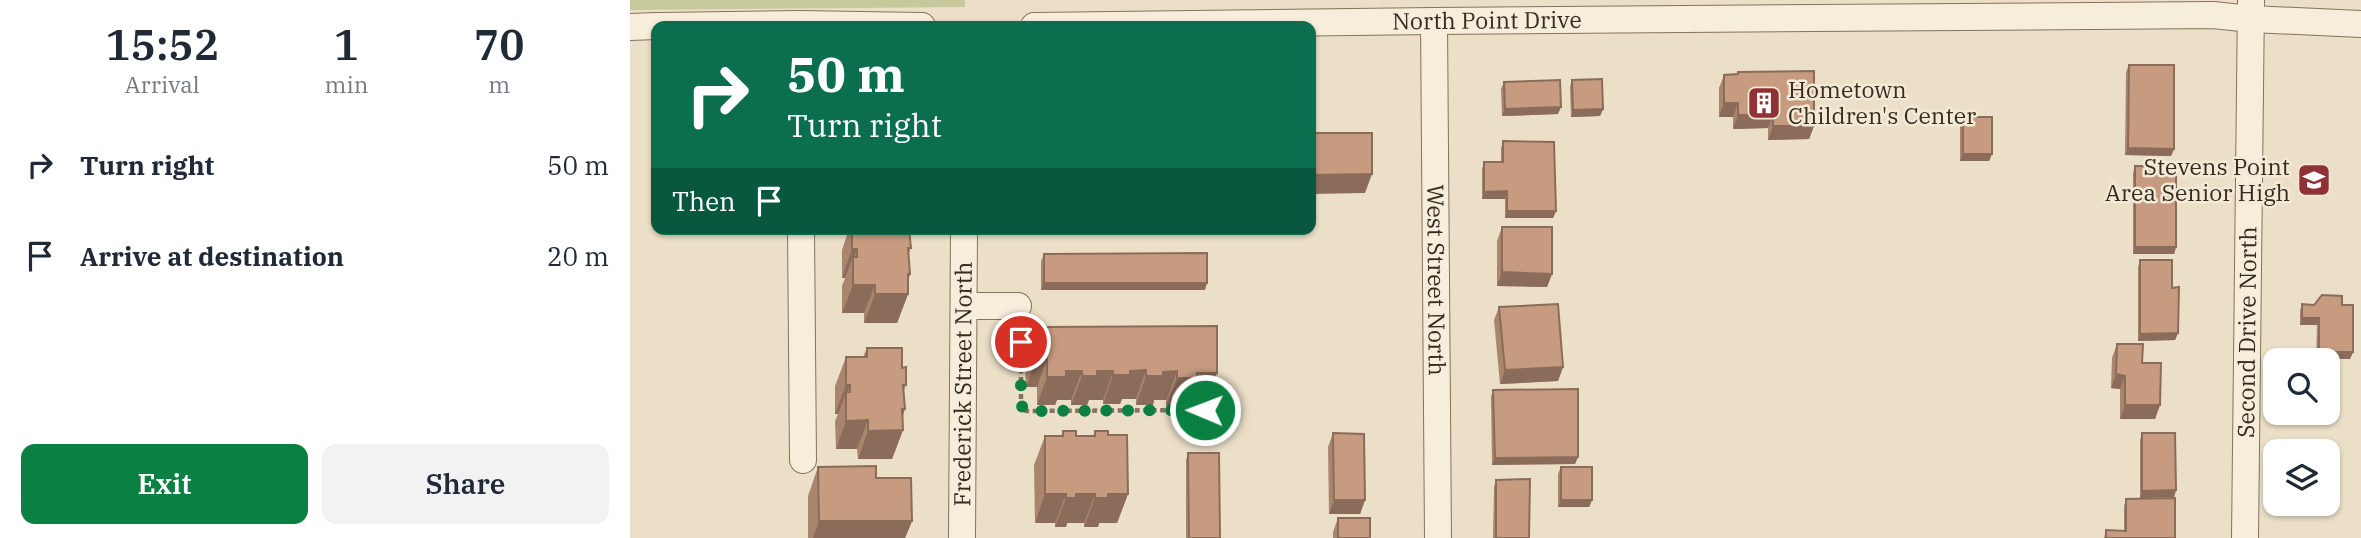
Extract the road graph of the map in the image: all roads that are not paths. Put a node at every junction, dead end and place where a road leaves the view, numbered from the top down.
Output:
1 (2251, 10) edge
2 (1434, 21) junction
3 (1316, 22) edge
4 (2361, 24) edge
5 (651, 26) edge
6 (630, 27) edge
7 (801, 235) edge
8 (964, 235) edge
9 (964, 306) junction
10 (1018, 306) dead end
11 (803, 460) dead end
12 (962, 538) edge
13 (1438, 538) edge
14 (2245, 538) edge

1 - 2 street, North Point Drive
1 - 4 street, North Point Drive
1 - 14 street, Second Drive North
2 - 3 street, North Point Drive
2 - 13 street, West Street North
5 - 6 street
7 - 11 street
8 - 9 street, Frederick Street North
9 - 10 street
9 - 12 street, Frederick Street North

